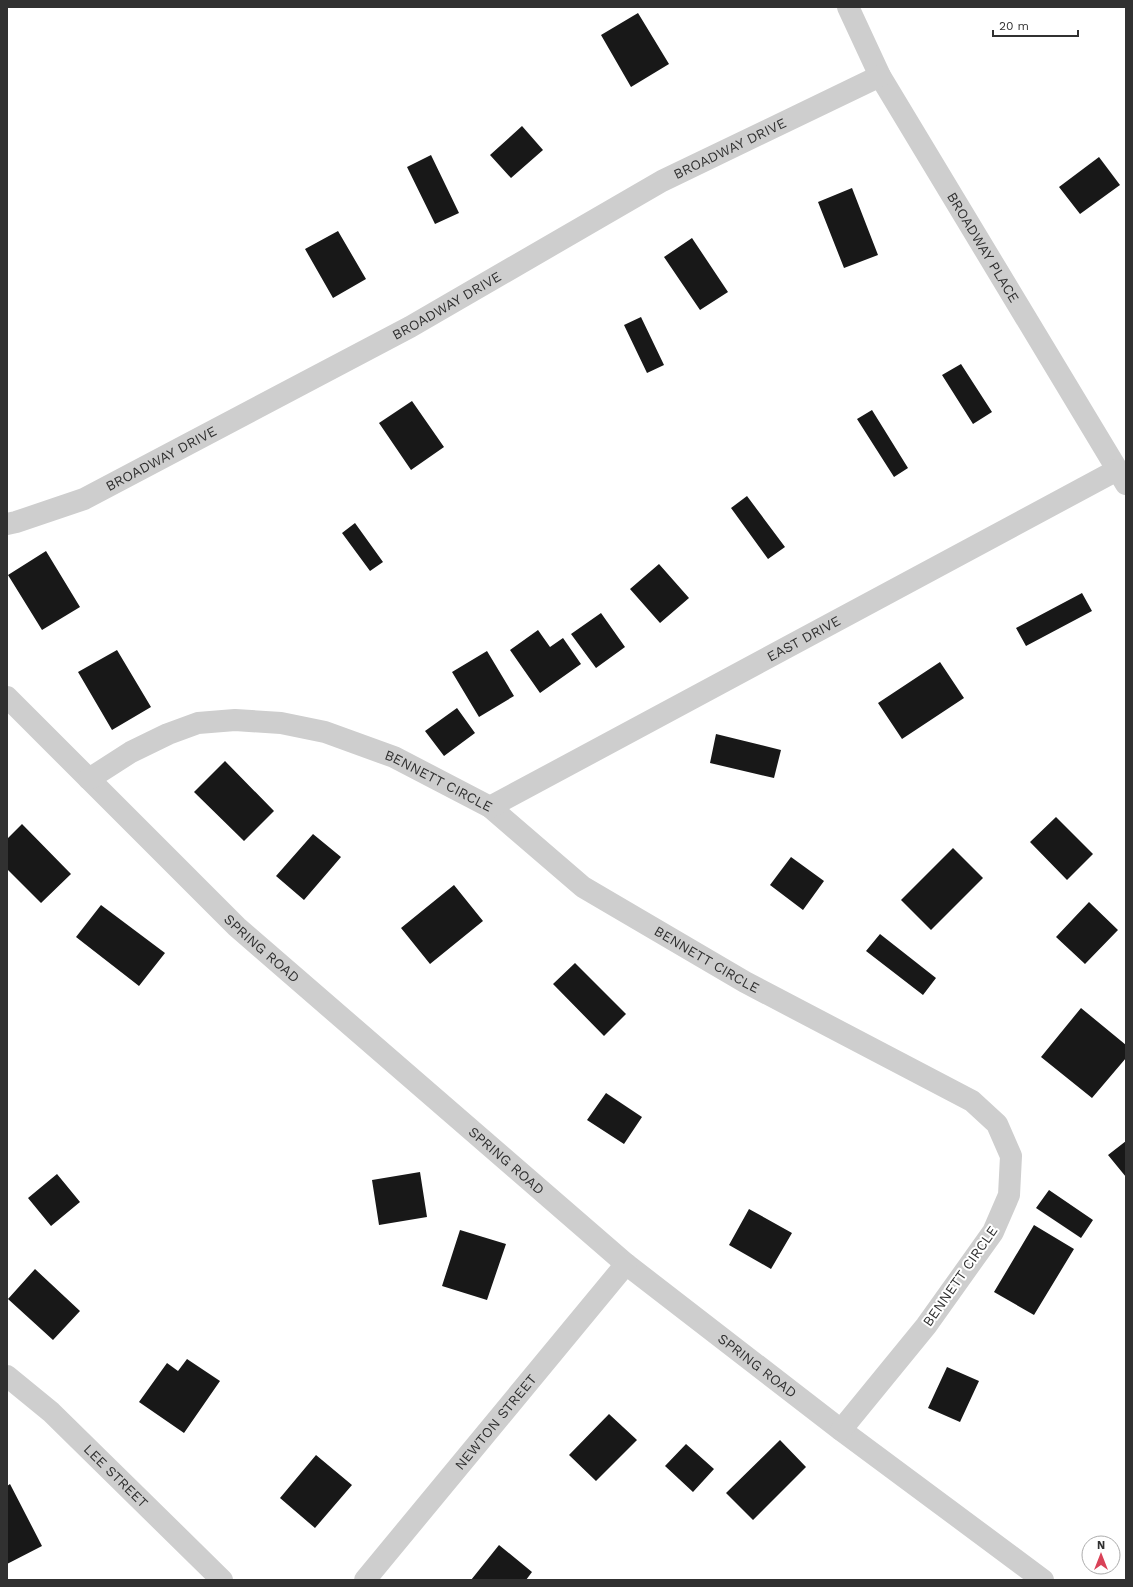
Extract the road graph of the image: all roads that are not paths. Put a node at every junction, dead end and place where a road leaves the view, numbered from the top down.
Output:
1 (848, 7) edge
2 (880, 76) junction
3 (1122, 477) edge
4 (7, 524) edge
5 (7, 697) edge
6 (90, 779) junction
7 (490, 807) junction
8 (626, 1264) junction
9 (7, 1376) edge
10 (841, 1430) junction
11 (222, 1580) edge
12 (365, 1580) edge
13 (1043, 1580) edge

1 - 2 street, BROADWAY PLACE
2 - 3 street, BROADWAY PLACE
2 - 4 street, BROADWAY DRIVE
3 - 7 street, EAST DRIVE
5 - 6 street, SPRING ROAD
6 - 7 street, BENNETT CIRCLE
6 - 8 street, SPRING ROAD
7 - 10 street, BENNETT CIRCLE
8 - 10 street, SPRING ROAD
8 - 12 street, NEWTON STREET
9 - 11 street, LEE STREET
10 - 13 street, SPRING ROAD

